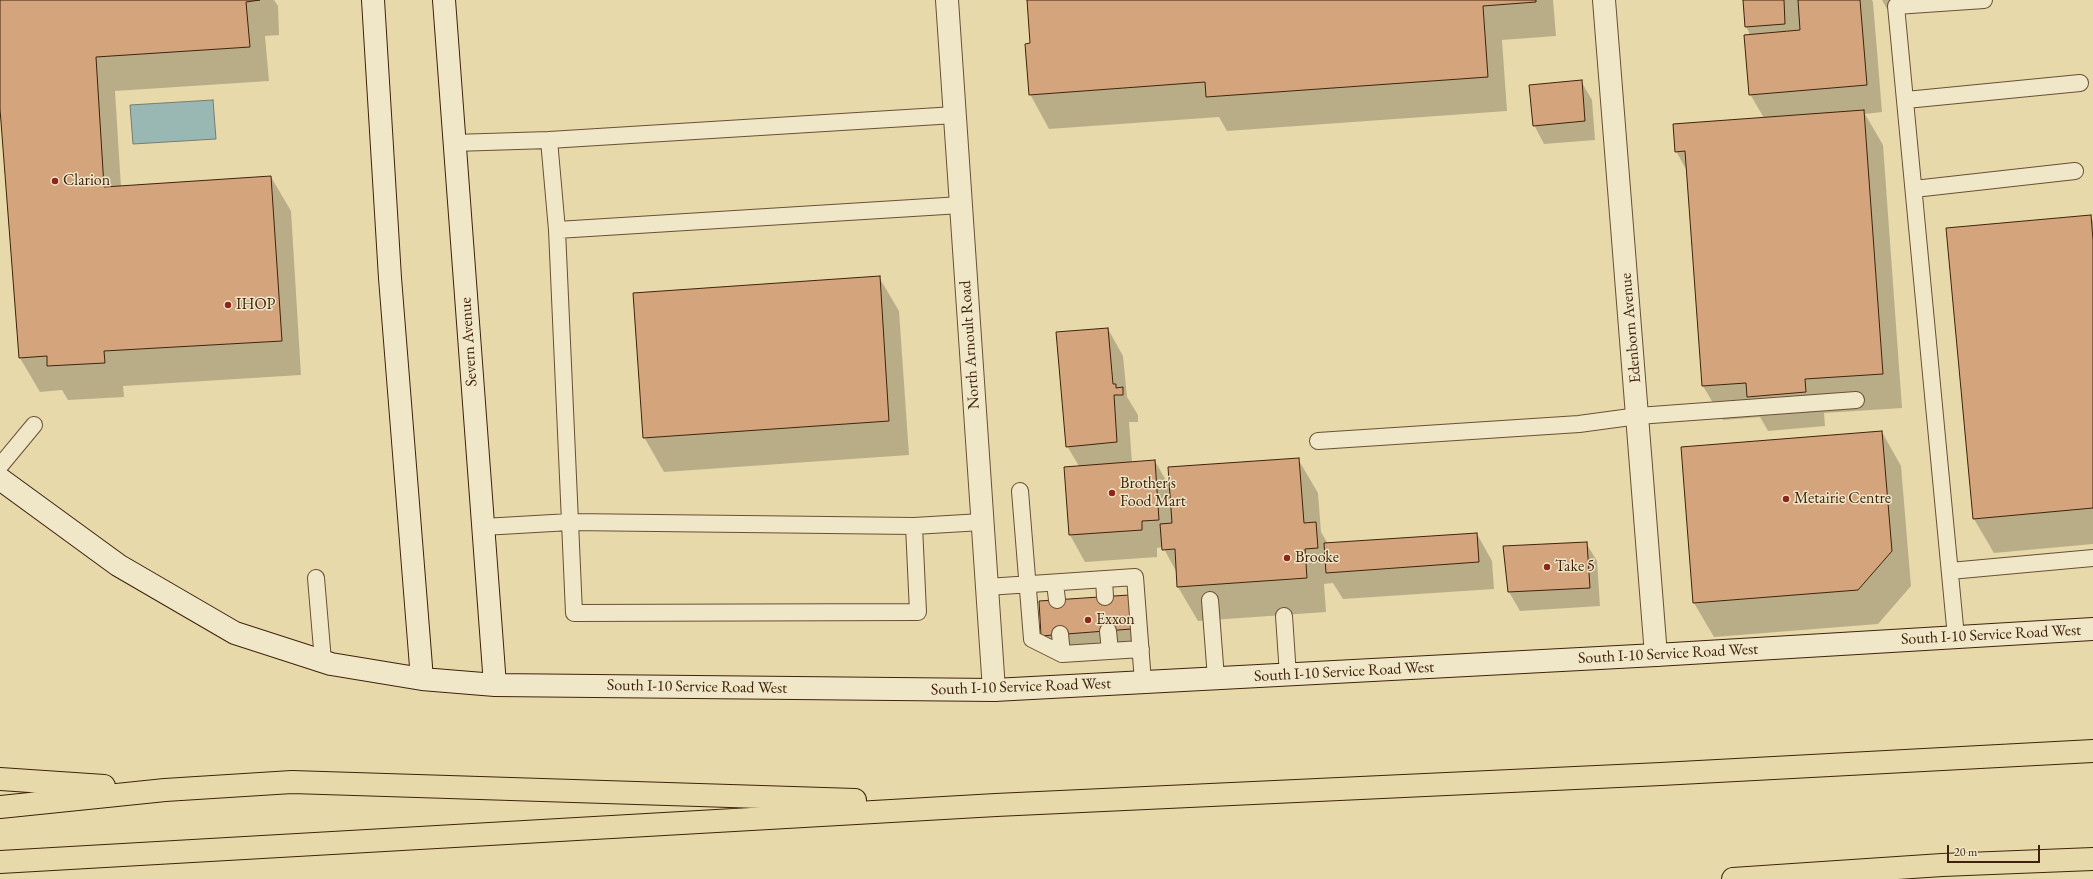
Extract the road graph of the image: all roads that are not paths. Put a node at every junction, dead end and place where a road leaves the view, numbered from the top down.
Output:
1 (373, 0) edge
2 (444, 0) edge
3 (947, 0) edge
4 (1604, 0) edge
5 (1984, 0) edge
6 (2080, 83) dead end
7 (1906, 100) junction
8 (955, 116) junction
9 (549, 140) junction
10 (454, 143) junction
11 (2075, 171) dead end
12 (1914, 189) junction
13 (960, 206) junction
14 (556, 230) junction
15 (1856, 400) dead end
16 (1638, 416) junction
17 (34, 425) dead end
18 (1318, 441) dead end
19 (0, 466) edge
20 (0, 479) edge
21 (1020, 491) dead end
22 (570, 522) junction
23 (982, 522) junction
24 (914, 526) junction
25 (483, 527) junction
26 (2093, 558) edge
27 (1950, 571) junction
28 (316, 578) dead end
29 (1104, 579) junction
30 (1055, 583) junction
31 (1027, 585) junction
32 (987, 587) junction
33 (1105, 597) dead end
34 (1057, 600) dead end
35 (1210, 600) dead end
36 (1284, 616) dead end
37 (2093, 629) edge
38 (1108, 631) dead end
39 (1060, 634) dead end
40 (1956, 637) junction
41 (1141, 649) junction
42 (1110, 651) junction
43 (1062, 654) junction
44 (1656, 655) junction
45 (323, 661) junction
46 (1288, 675) junction
47 (1216, 678) junction
48 (422, 680) junction
49 (1143, 682) junction
50 (495, 685) junction
51 (994, 690) junction
52 (2093, 751) edge
53 (0, 778) edge
54 (165, 790) junction
55 (996, 805) junction
56 (0, 807) edge
57 (2093, 859) edge
58 (0, 862) edge
59 (1733, 879) edge

1 - 48 street
2 - 10 street, Severn Avenue
3 - 8 street, North Arnoult Road
4 - 16 street, Edenborn Avenue
5 - 7 lane
6 - 7 lane
7 - 12 lane
8 - 9 lane
8 - 13 street, North Arnoult Road
9 - 10 lane
9 - 14 lane
10 - 25 street, Severn Avenue
11 - 12 lane
12 - 27 lane
13 - 14 lane
13 - 23 street, North Arnoult Road
14 - 22 lane
15 - 16 lane
16 - 18 lane
16 - 44 street, Edenborn Avenue
17 - 19 lane
20 - 45 street, South I-10 Service Road West
21 - 31 lane
22 - 24 lane
22 - 24 lane
22 - 25 lane
23 - 24 lane
23 - 32 street, North Arnoult Road
25 - 50 street, Severn Avenue
26 - 27 lane
27 - 40 lane
28 - 45 lane
29 - 30 lane
29 - 33 lane
29 - 41 lane
30 - 31 lane
30 - 34 lane
31 - 32 lane
31 - 43 lane
32 - 51 street, North Arnoult Road
35 - 47 lane
36 - 46 lane
37 - 40 street, South I-10 Service Road West
38 - 42 lane
39 - 43 lane
40 - 44 street, South I-10 Service Road West
41 - 42 lane
41 - 49 lane
42 - 43 lane
44 - 46 street, South I-10 Service Road West
45 - 48 street, South I-10 Service Road West
46 - 47 street, South I-10 Service Road West
47 - 49 street, South I-10 Service Road West
48 - 50 street, South I-10 Service Road West
49 - 51 street, South I-10 Service Road West
50 - 51 street, South I-10 Service Road West
52 - 55 highway
53 - 54 highway
54 - 55 highway
54 - 56 highway
55 - 58 highway
57 - 59 highway

